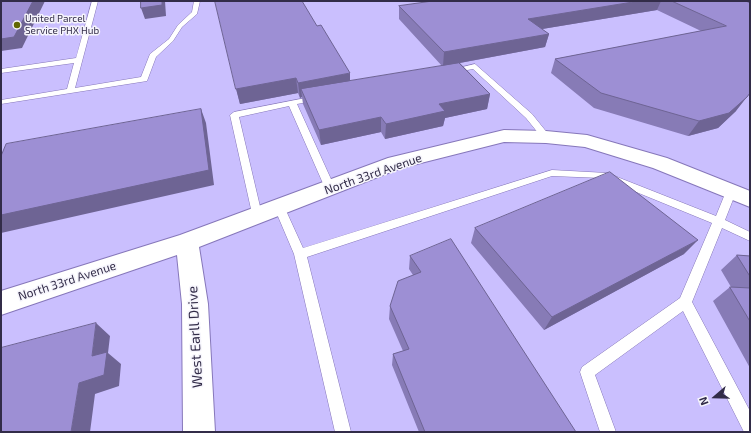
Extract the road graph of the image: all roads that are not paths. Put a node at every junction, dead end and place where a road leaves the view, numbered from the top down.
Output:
1 (96, 1) edge
2 (197, 1) edge
3 (78, 60) junction
4 (1, 71) edge
5 (445, 72) edge
6 (70, 91) junction
7 (323, 97) edge
8 (1, 102) edge
9 (292, 103) junction
10 (546, 137) junction
11 (330, 188) junction
12 (741, 196) edge
13 (280, 207) junction
14 (257, 215) junction
15 (718, 221) junction
16 (750, 237) edge
17 (187, 242) junction
18 (300, 254) junction
19 (685, 302) junction
20 (1, 303) edge
21 (750, 427) edge
22 (199, 432) edge
23 (343, 432) edge
24 (608, 432) edge

1 - 3 lane
2 - 6 lane
3 - 4 lane
3 - 6 lane
5 - 10 lane
6 - 8 lane
7 - 9 lane
9 - 11 lane
9 - 14 lane
10 - 11 street, North 33rd Avenue
10 - 12 street, North 33rd Avenue
11 - 13 street, North 33rd Avenue
12 - 15 lane
13 - 14 street, North 33rd Avenue
13 - 18 lane
14 - 17 street, North 33rd Avenue
15 - 16 lane
15 - 18 lane
15 - 19 lane
17 - 20 street, North 33rd Avenue
17 - 22 street, West Earll Drive
18 - 23 lane
19 - 21 lane
19 - 24 lane

